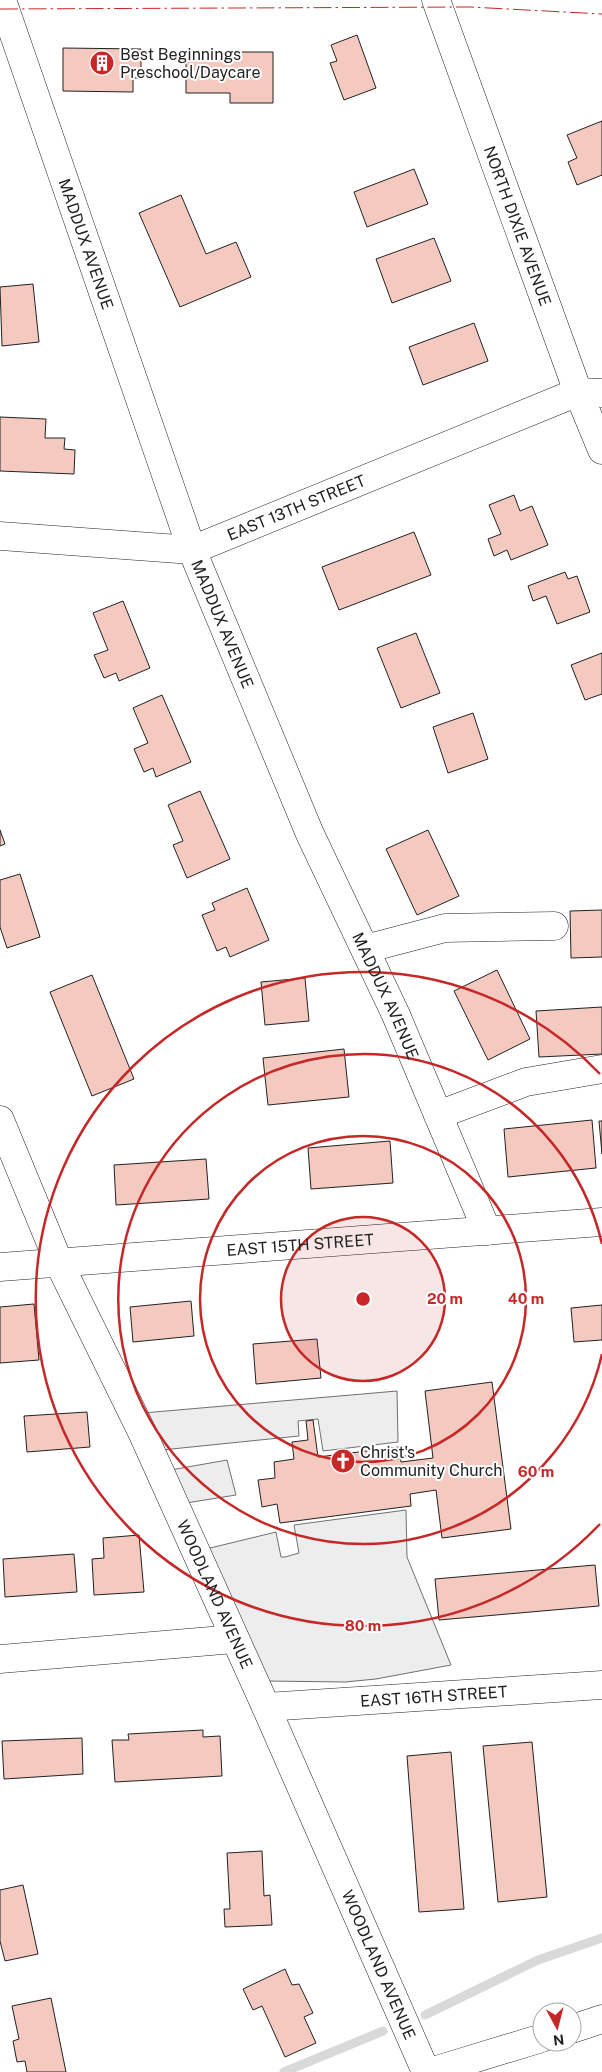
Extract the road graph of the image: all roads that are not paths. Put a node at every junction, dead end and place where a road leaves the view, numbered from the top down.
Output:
1 (2, 0) edge
2 (436, 0) edge
3 (590, 392) edge
4 (602, 450) edge
5 (0, 536) edge
6 (192, 550) junction
7 (554, 926) dead end
8 (365, 949) junction
9 (602, 1069) edge
10 (438, 1115) junction
11 (0, 1120) edge
12 (602, 1222) edge
13 (487, 1232) junction
14 (59, 1264) junction
15 (0, 1267) edge
16 (234, 1639) junction
17 (0, 1659) edge
18 (602, 1685) edge
19 (266, 1707) junction
20 (602, 2020) edge
21 (582, 2026) edge
22 (532, 2041) edge
23 (428, 2072) edge

1 - 6 street, MADDUX AVENUE
2 - 3 street, NORTH DIXIE AVENUE
3 - 4 street, NORTH DIXIE AVENUE
3 - 6 street, EAST 13TH STREET
5 - 6 street, EAST 13TH STREET
6 - 8 street, MADDUX AVENUE
7 - 8 street
8 - 10 street, MADDUX AVENUE
9 - 10 street
10 - 13 street, MADDUX AVENUE
11 - 14 street, WOODLAND AVENUE
12 - 13 street, EAST 15TH STREET
13 - 14 street, EAST 15TH STREET
14 - 15 street, EAST 15TH STREET
14 - 16 street, WOODLAND AVENUE
16 - 17 street
16 - 19 street, WOODLAND AVENUE
18 - 19 street, EAST 16TH STREET
19 - 23 street, WOODLAND AVENUE
20 - 21 street
22 - 23 street

